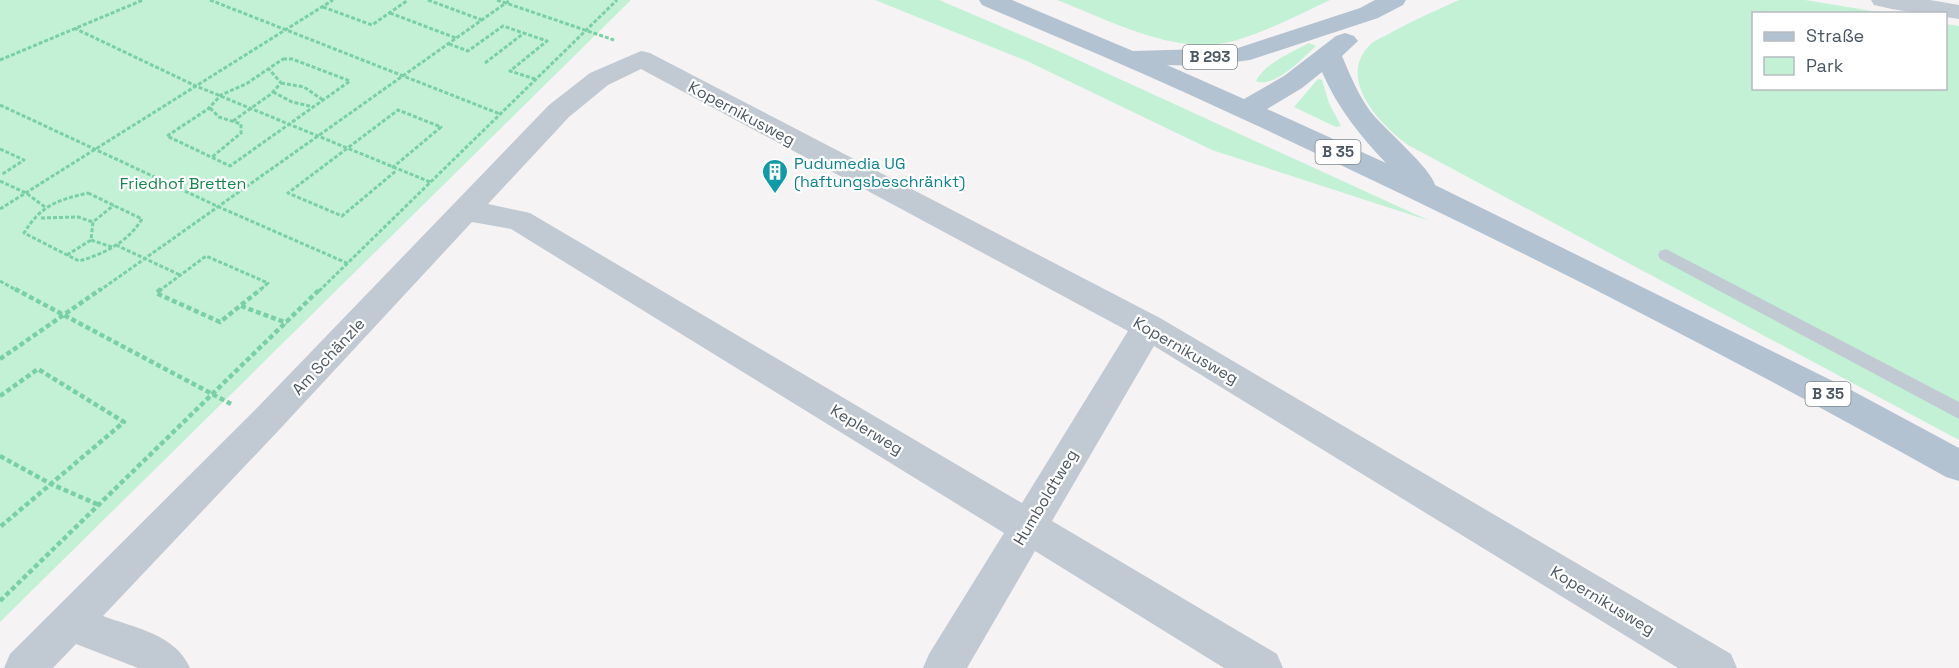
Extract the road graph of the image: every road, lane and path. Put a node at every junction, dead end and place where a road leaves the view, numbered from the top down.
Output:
1 (143, 0) edge
2 (210, 0) edge
3 (333, 0) edge
4 (408, 0) edge
5 (428, 0) edge
6 (497, 0) edge
7 (510, 0) edge
8 (617, 0) edge
9 (990, 0) edge
10 (1394, 0) edge
11 (1883, 0) edge
12 (506, 3) junction
13 (322, 6) junction
14 (1959, 12) edge
15 (389, 13) junction
16 (1369, 13) junction
17 (482, 20) junction
18 (74, 28) junction
19 (286, 28) junction
20 (586, 30) junction
21 (524, 33) junction
22 (457, 38) junction
23 (1291, 39) junction
24 (449, 44) junction
25 (1328, 53) junction
26 (1126, 56) junction
27 (641, 59) junction
28 (0, 60) edge
29 (485, 63) dead end
30 (269, 69) junction
31 (404, 75) junction
32 (536, 80) junction
33 (281, 83) junction
34 (196, 86) junction
35 (273, 92) junction
36 (1240, 93) junction
37 (221, 95) junction
38 (323, 100) junction
39 (0, 105) edge
40 (314, 107) junction
41 (210, 108) junction
42 (252, 108) junction
43 (500, 114) junction
44 (234, 121) junction
45 (290, 124) junction
46 (319, 136) junction
47 (348, 148) junction
48 (0, 149) edge
49 (96, 149) junction
50 (211, 158) junction
51 (394, 169) junction
52 (0, 175) edge
53 (0, 181) edge
54 (430, 182) junction
55 (26, 194) junction
56 (1430, 195) junction
57 (114, 205) junction
58 (45, 207) junction
59 (219, 207) junction
60 (0, 210) edge
61 (465, 210) junction
62 (41, 218) junction
63 (93, 222) junction
64 (91, 240) junction
65 (114, 246) junction
66 (67, 255) junction
67 (1666, 255) dead end
68 (146, 259) junction
69 (349, 264) junction
70 (180, 275) junction
71 (0, 281) edge
72 (240, 305) junction
73 (64, 316) junction
74 (287, 323) junction
75 (1148, 327) junction
76 (0, 359) edge
77 (0, 396) edge
78 (213, 396) junction
79 (1959, 411) edge
80 (267, 420) junction
81 (0, 456) edge
82 (1959, 466) edge
83 (51, 484) junction
84 (99, 505) junction
85 (1028, 526) junction
86 (0, 527) edge
87 (0, 601) edge
88 (69, 623) junction
89 (26, 668) edge
90 (169, 668) edge
91 (944, 668) edge
92 (1262, 668) edge
93 (1716, 668) edge

1 - 18 path
2 - 19 path
3 - 13 path
4 - 15 path
5 - 17 path
6 - 12 path
7 - 12 path
8 - 20 path
9 - 26 main road, B 35
10 - 16 main road, B 293
11 - 14 street
12 - 17 path
12 - 20 path
13 - 15 path
13 - 19 path
15 - 22 path
16 - 23 main road, B 293
16 - 25 main road, B 293
17 - 22 path
18 - 28 path
18 - 34 path
19 - 31 path
19 - 34 path
20 - 27 path
20 - 32 path
21 - 24 path
21 - 29 path
21 - 32 path
22 - 24 path
23 - 26 main road, B 293
23 - 36 main road
24 - 31 path
25 - 36 main road, B 293
25 - 56 main road
26 - 36 main road, B 35
27 - 61 street, Am Schänzle
27 - 75 street, Kopernikusweg
30 - 33 path
30 - 37 path
30 - 38 path
31 - 43 path
31 - 46 path
32 - 43 path
33 - 35 path
33 - 38 path
34 - 37 path
34 - 49 path
35 - 40 path
35 - 42 path
36 - 56 main road, B 35
37 - 41 path
37 - 42 path
38 - 40 path
39 - 49 path
40 - 45 path
41 - 44 path
41 - 50 path
42 - 44 path
42 - 45 path
43 - 54 path
44 - 50 path
45 - 46 path
45 - 50 path
46 - 47 path
46 - 59 path
47 - 51 path
47 - 51 path
47 - 51 path
48 - 52 path
49 - 55 path
49 - 59 path
51 - 54 path
53 - 55 path
54 - 69 path
55 - 58 path
55 - 60 path
56 - 82 main road, B 35
57 - 58 path
57 - 63 path
57 - 65 path
58 - 62 path
59 - 68 path
59 - 69 path
61 - 80 street, Am Schänzle
61 - 85 street, Keplerweg
62 - 63 path
62 - 66 path
63 - 64 path
64 - 65 path
64 - 66 path
65 - 66 path
65 - 68 path
67 - 79 lane
68 - 70 path
68 - 73 path
69 - 74 path
70 - 72 path
70 - 72 path
71 - 73 path
72 - 74 path
73 - 76 path
73 - 78 path
74 - 78 path
75 - 85 street, Humboldtweg
75 - 93 street, Kopernikusweg
77 - 83 path
78 - 80 path
78 - 84 path
80 - 88 street, Am Schänzle
81 - 83 path
83 - 84 path
83 - 86 path
84 - 87 path
85 - 91 street, Humboldtweg
85 - 92 street, Keplerweg
88 - 89 street, Am Schänzle
88 - 90 street

